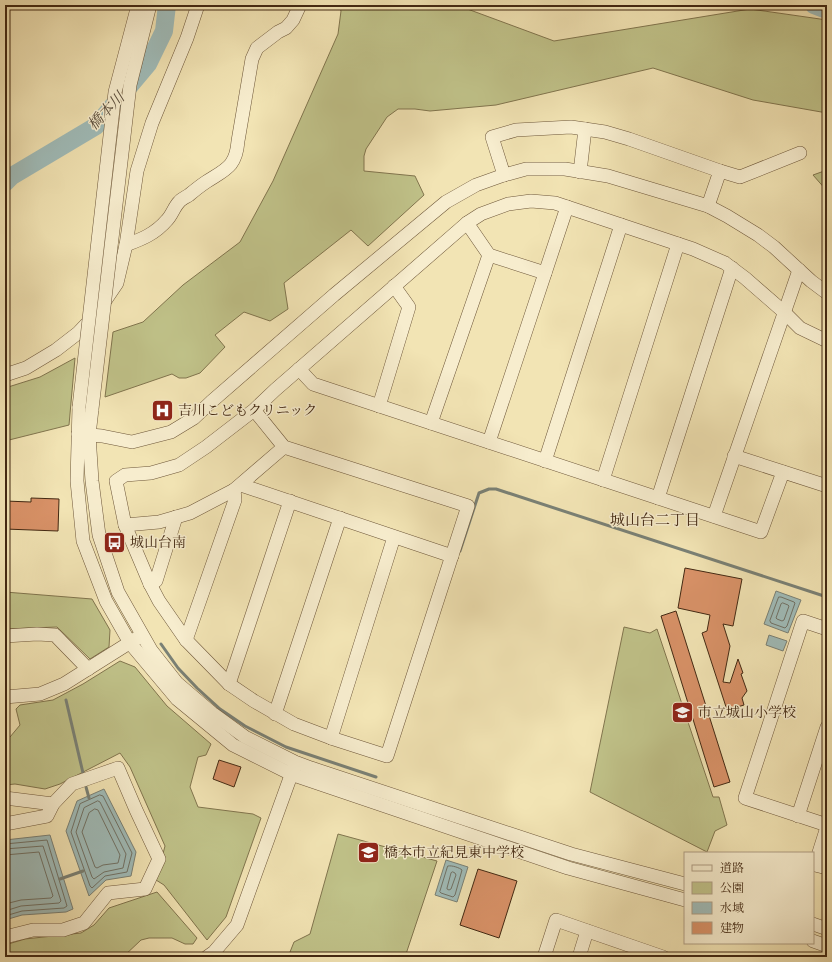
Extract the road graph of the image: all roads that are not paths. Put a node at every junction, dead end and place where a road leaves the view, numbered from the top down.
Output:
1 (138, 5) edge
2 (150, 5) edge
3 (198, 5) edge
4 (300, 5) edge
5 (585, 129) junction
6 (800, 154) dead end
7 (720, 171) junction
8 (580, 172) junction
9 (504, 174) junction
10 (708, 206) junction
11 (567, 207) junction
12 (467, 223) junction
13 (621, 225) junction
14 (678, 244) junction
15 (126, 245) junction
16 (489, 256) junction
17 (732, 268) junction
18 (799, 270) junction
19 (545, 273) junction
20 (394, 286) junction
21 (827, 293) edge
22 (784, 312) junction
23 (827, 341) edge
24 (299, 370) junction
25 (5, 375) edge
26 (379, 406) junction
27 (86, 408) junction
28 (254, 410) junction
29 (431, 423) junction
30 (84, 434) junction
31 (489, 442) junction
32 (284, 447) junction
33 (734, 456) junction
34 (545, 461) junction
35 (783, 472) junction
36 (602, 480) junction
37 (827, 486) edge
38 (238, 487) junction
39 (658, 498) junction
40 (290, 501) junction
41 (714, 516) junction
42 (176, 517) junction
43 (340, 518) junction
44 (125, 525) junction
45 (394, 537) junction
46 (452, 556) junction
47 (150, 584) junction
48 (827, 629) edge
49 (142, 635) junction
50 (5, 636) edge
51 (186, 640) junction
52 (130, 643) junction
53 (88, 669) junction
54 (228, 684) junction
55 (5, 697) edge
56 (275, 714) junction
57 (827, 726) edge
58 (331, 738) junction
59 (293, 768) junction
60 (5, 798) edge
61 (54, 804) junction
62 (798, 816) junction
63 (5, 824) edge
64 (827, 826) edge
65 (827, 868) edge
66 (684, 884) edge
67 (684, 900) edge
68 (814, 924) edge
69 (827, 929) edge
70 (587, 931) junction
71 (5, 938) edge
72 (814, 942) edge
73 (827, 946) edge
74 (645, 954) edge
75 (207, 957) edge
76 (544, 957) edge
77 (579, 957) edge
78 (663, 957) edge

1 - 27 street, bridge
2 - 27 street, bridge
3 - 15 street
4 - 15 street
5 - 7 street
5 - 8 street
5 - 9 street
6 - 7 street
7 - 10 street
8 - 9 street
8 - 10 street
9 - 30 street
10 - 18 street
11 - 12 street
11 - 13 street
11 - 19 street
12 - 16 street
12 - 20 street
13 - 14 street
13 - 34 street
14 - 17 street
14 - 36 street
15 - 25 street
16 - 19 street
16 - 29 street
17 - 22 street
17 - 39 street
18 - 21 street
18 - 22 street
19 - 31 street
20 - 24 street
20 - 26 street
22 - 23 street
22 - 33 street
24 - 26 street
24 - 28 street
26 - 29 street
27 - 30 street
28 - 32 street
28 - 44 street
29 - 31 street
30 - 49 street
30 - 52 street
31 - 34 street
32 - 38 street
32 - 46 street
33 - 35 street
33 - 41 street
34 - 36 street
35 - 37 street
35 - 41 street
36 - 39 street
38 - 40 street
38 - 42 street
38 - 51 street
39 - 41 street
40 - 43 street
40 - 54 street
42 - 44 street
42 - 47 street
43 - 45 street
43 - 56 street
44 - 47 street
45 - 46 street
45 - 58 street
46 - 58 street
47 - 51 street
48 - 62 street
49 - 52 street
49 - 59 street
50 - 53 street
51 - 54 street
52 - 53 street
52 - 59 street
53 - 55 street
54 - 56 street
56 - 58 street
57 - 62 street
59 - 66 street
59 - 67 street
59 - 75 street
60 - 61 street
61 - 63 street
61 - 71 street
62 - 64 street
64 - 65 street
68 - 69 street
70 - 74 street
70 - 76 street
70 - 77 street
72 - 73 street
74 - 78 street

